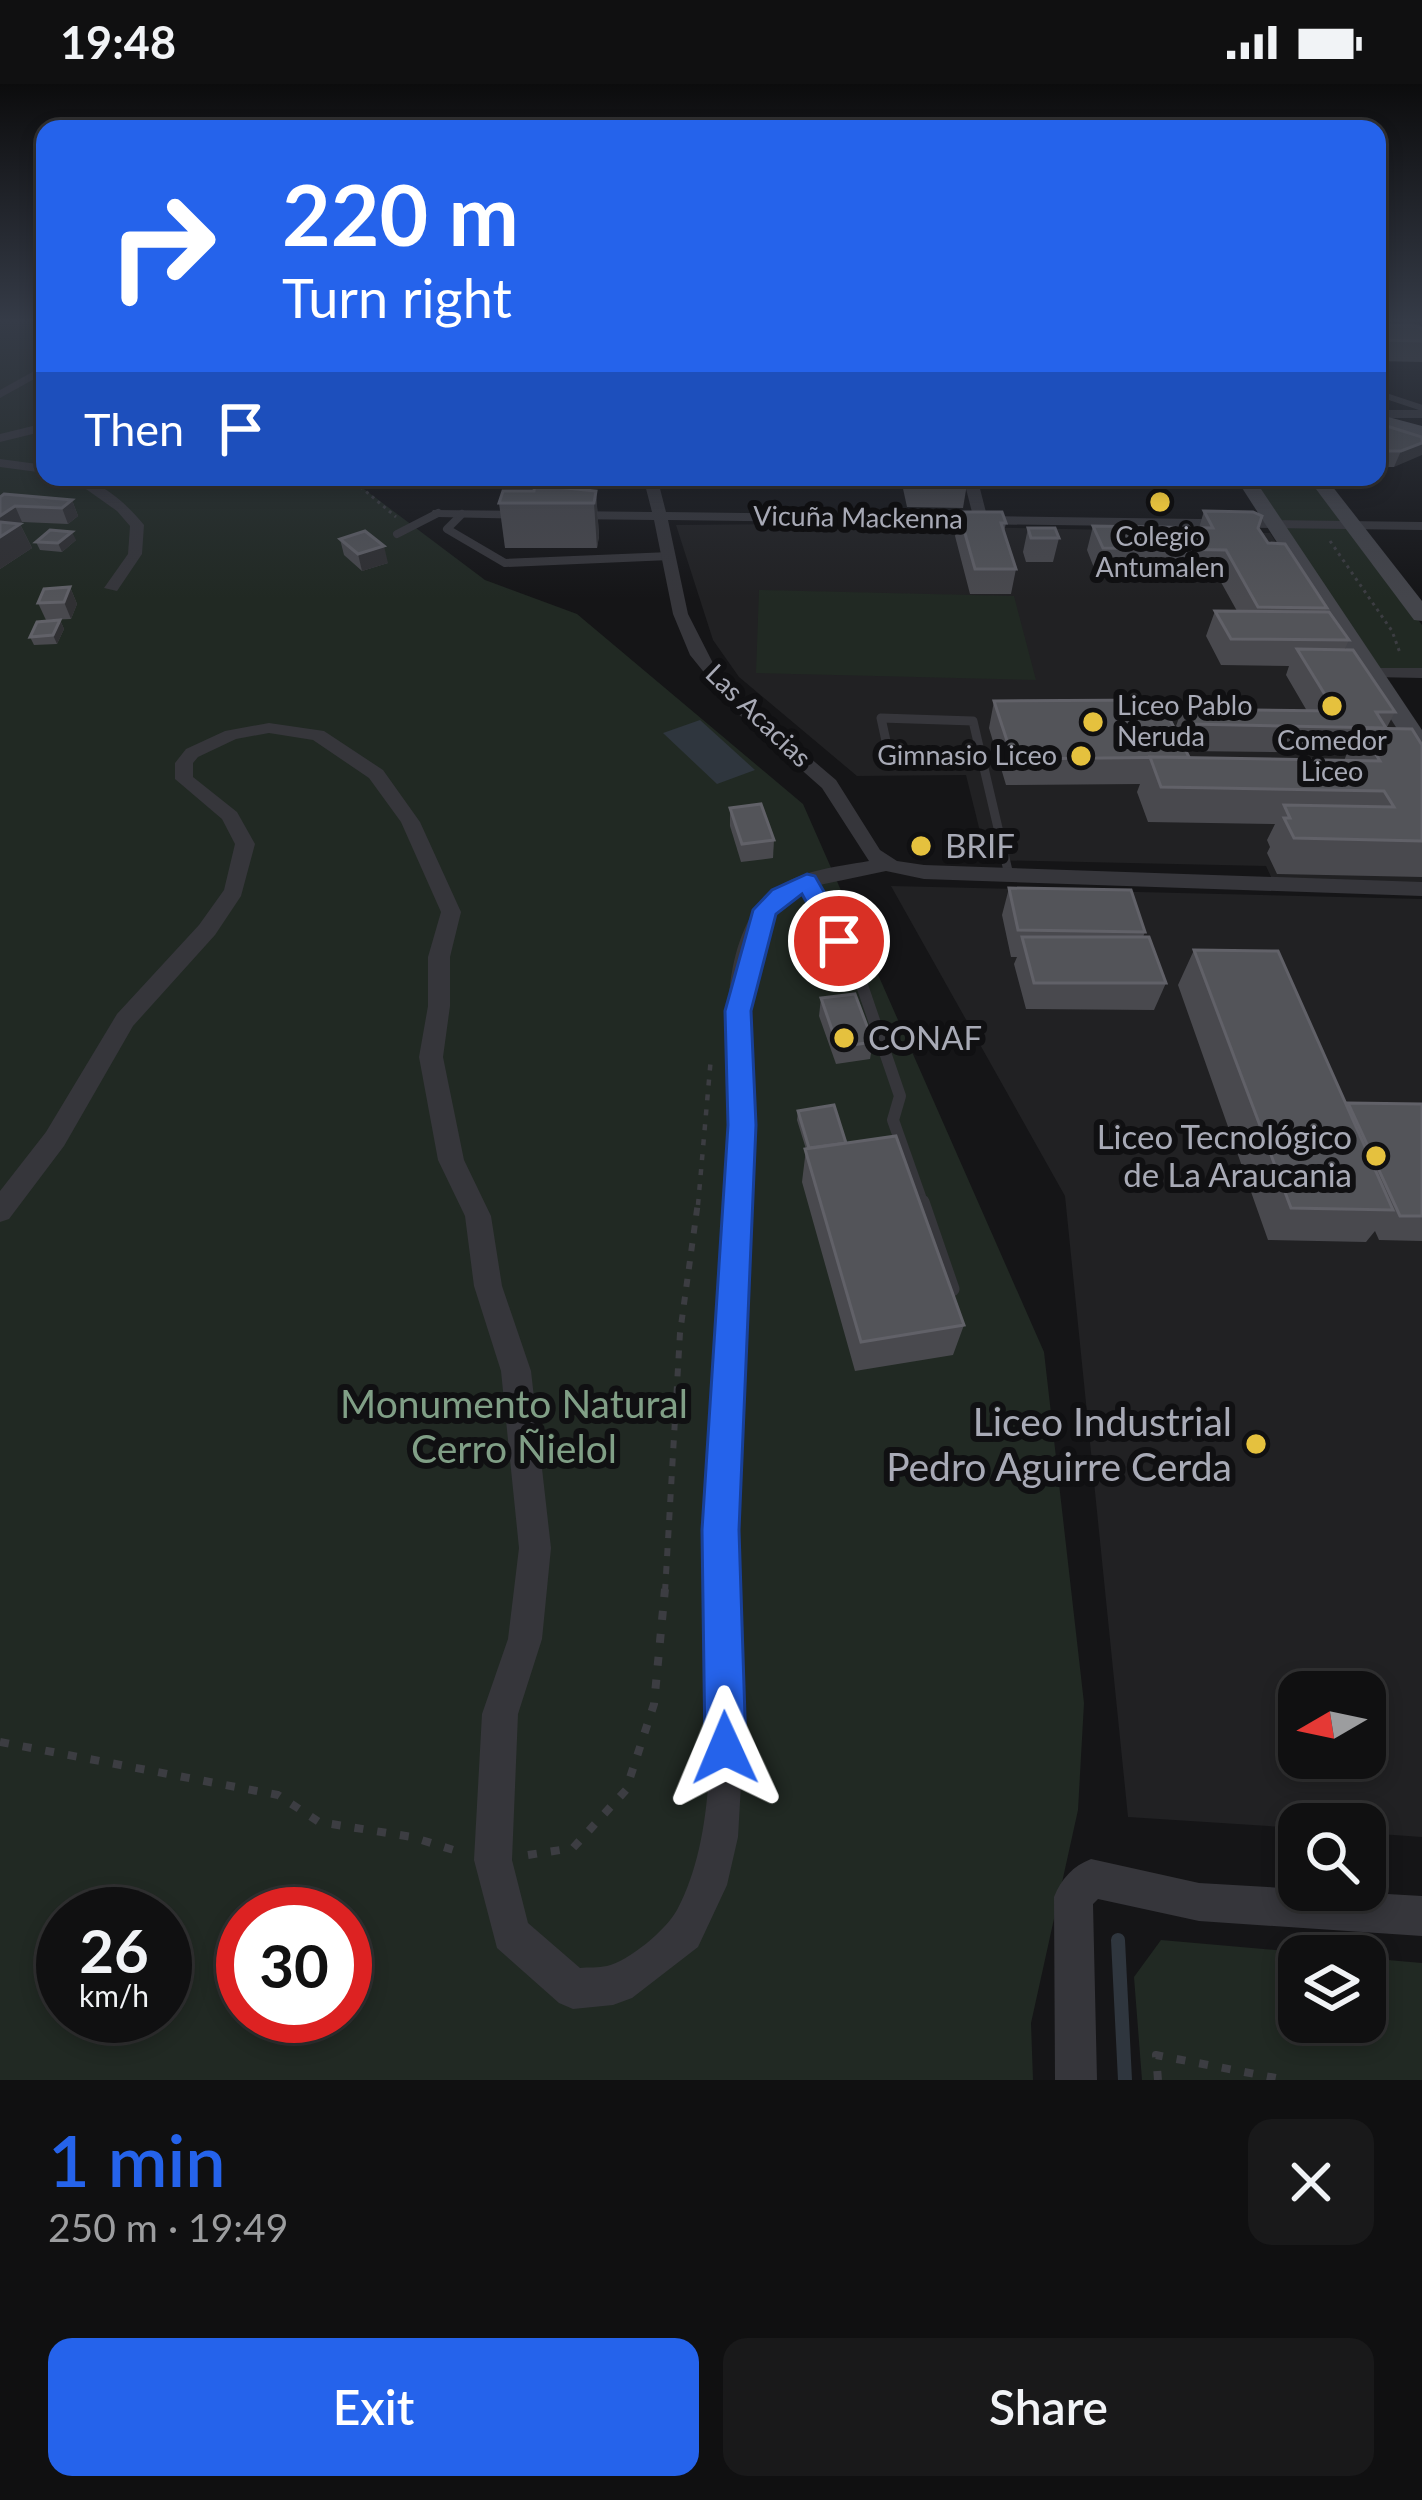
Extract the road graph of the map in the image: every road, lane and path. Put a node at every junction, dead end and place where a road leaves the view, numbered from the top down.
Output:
1 (1386, 419) edge
2 (36, 429) edge
3 (1386, 432) edge
4 (1422, 432) edge
5 (0, 438) edge
6 (1422, 442) edge
7 (0, 463) edge
8 (36, 468) edge
9 (93, 486) edge
10 (360, 486) edge
11 (653, 486) edge
12 (972, 486) edge
13 (1250, 486) edge
14 (1323, 486) edge
15 (438, 514) joint
16 (462, 514) junction
17 (662, 516) junction
18 (981, 520) junction
19 (1275, 524) junction
20 (1353, 524) junction
21 (1422, 526) edge
22 (410, 529) junction
23 (1323, 532) dead end
24 (397, 534) dead end
25 (670, 556) junction
26 (112, 588) dead end
27 (1422, 614) edge
28 (1409, 658) dead end
29 (1372, 672) junction
30 (1422, 673) edge
31 (1422, 749) edge
32 (980, 752) junction
33 (888, 864) junction
34 (1009, 875) junction
35 (807, 881) junction
36 (1422, 889) edge
37 (0, 1211) edge
38 (952, 1288) edge
39 (1422, 1916) edge
40 (1076, 2080) edge
41 (1158, 2080) edge
42 (1286, 2080) edge

1 - 4 main road
2 - 5 street
3 - 6 main road
7 - 8 street
9 - 26 street
10 - 22 path
11 - 17 street, Las Acacias
12 - 18 street
13 - 19 main road
14 - 20 main road
15 - 16 street, Vicuña Mackenna
15 - 22 lane
16 - 17 street, Vicuña Mackenna
16 - 25 lane
17 - 18 street, Vicuña Mackenna
17 - 25 street, Las Acacias
18 - 19 street, Vicuña Mackenna
19 - 20 street, Vicuña Mackenna
19 - 29 main road
20 - 21 street, Vicuña Mackenna
20 - 27 main road
22 - 24 lane
23 - 28 path
25 - 33 street, Las Acacias
29 - 30 street
29 - 31 main road
32 - 32 lane
32 - 34 lane
33 - 34 street
33 - 35 street
34 - 36 street
35 - 37 street
35 - 38 lane
39 - 40 street
41 - 42 path

